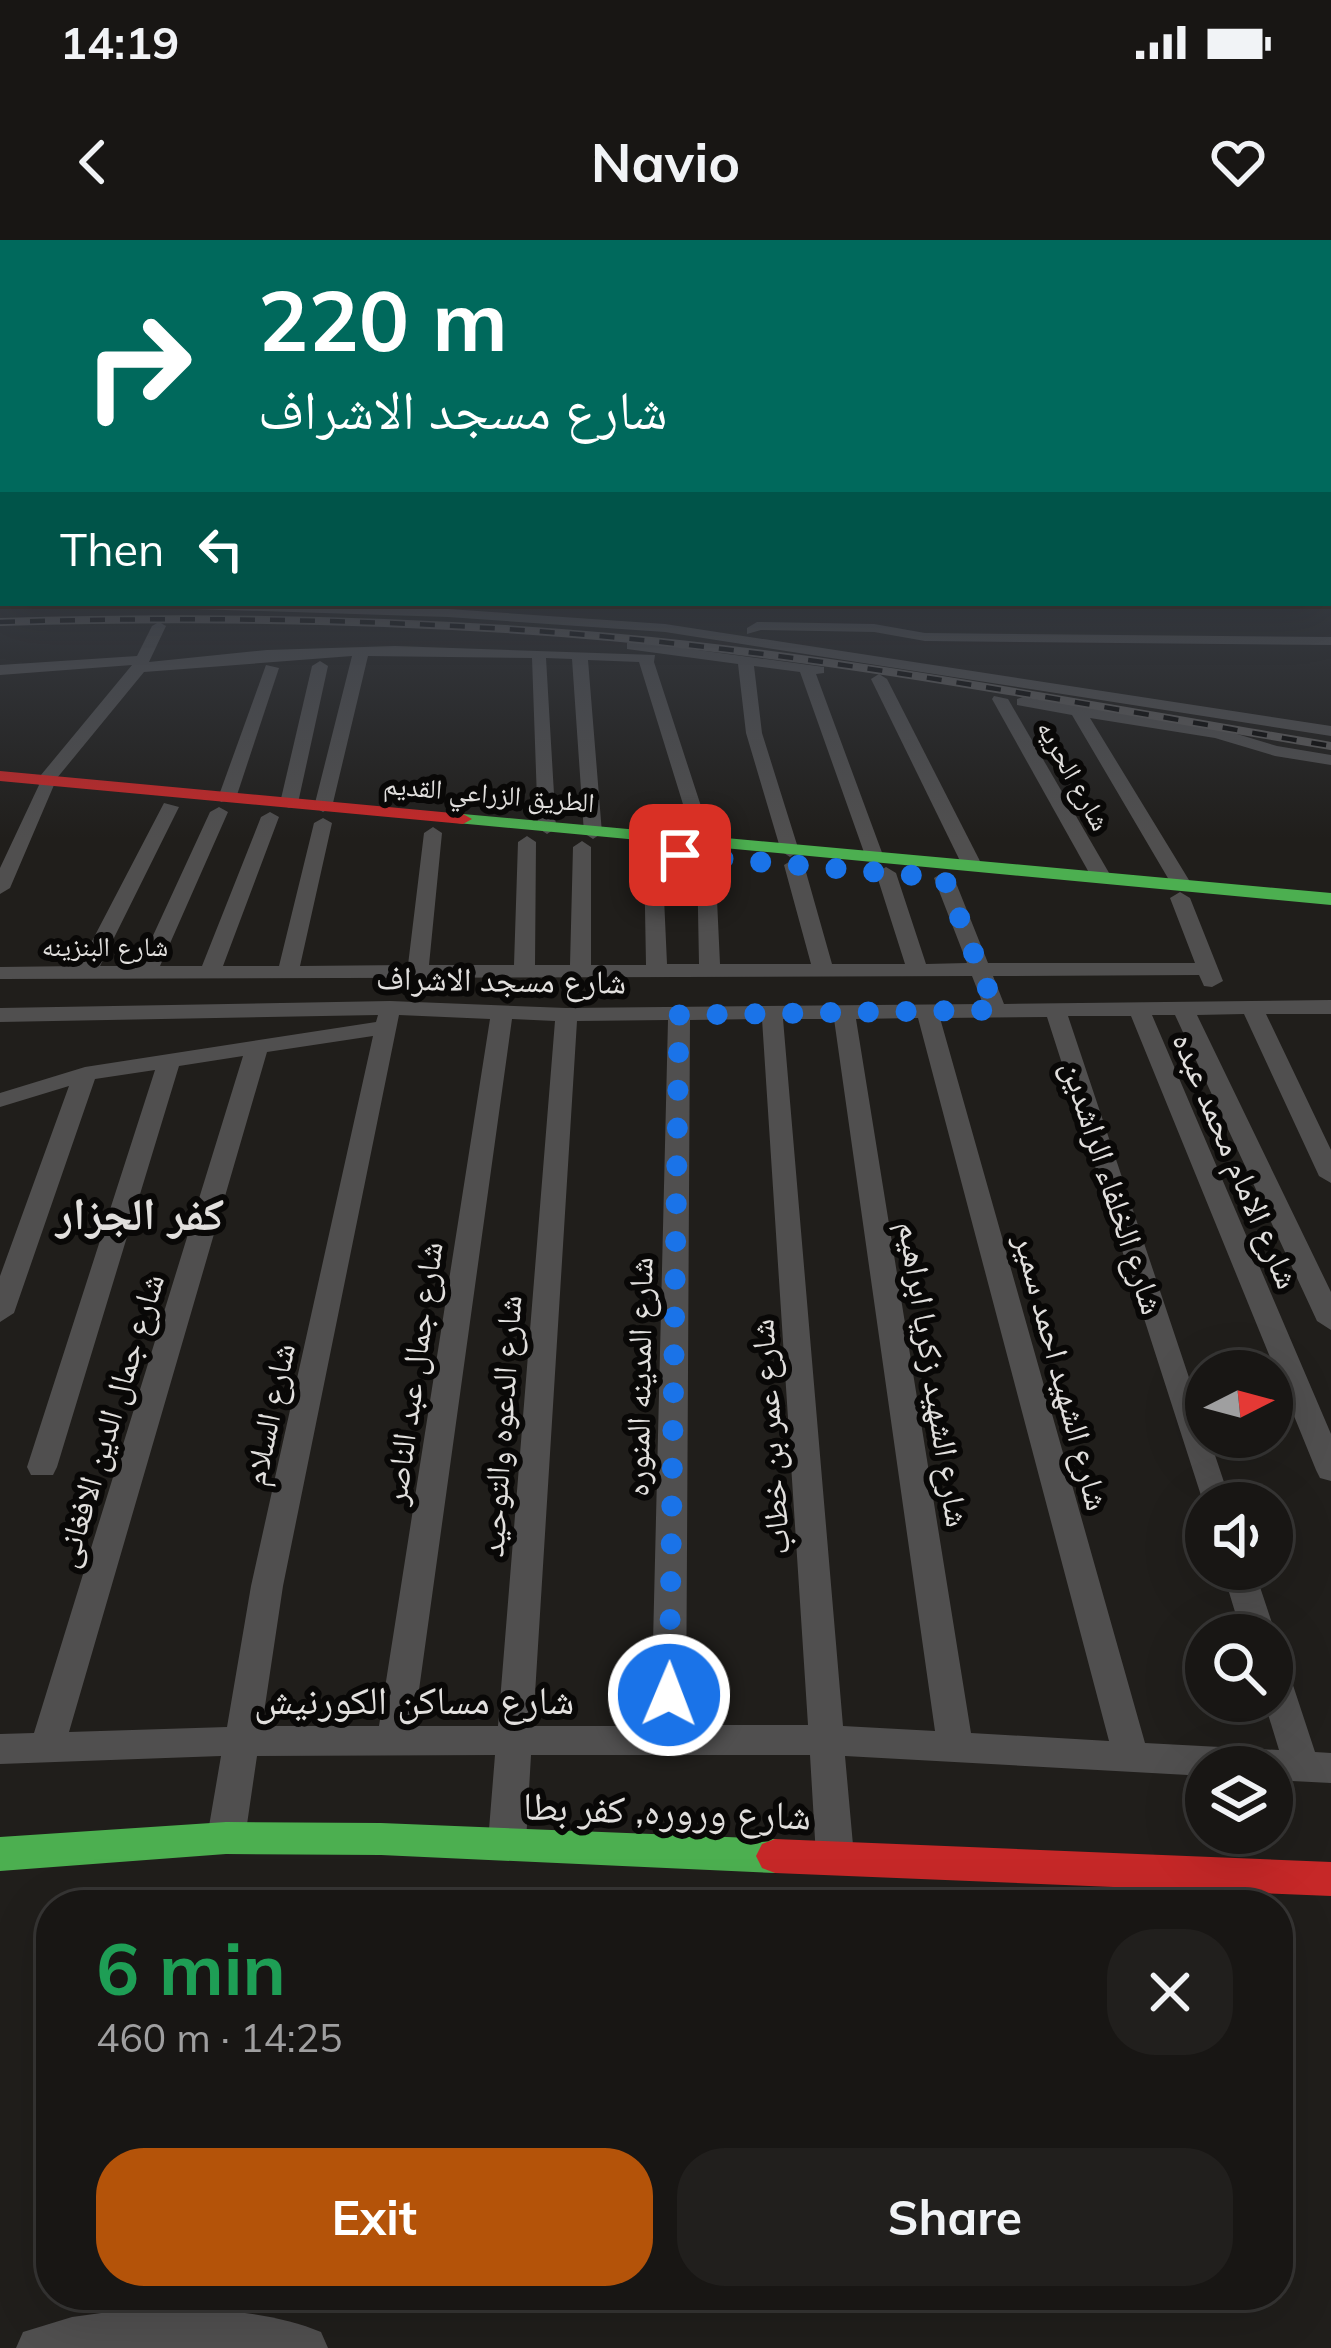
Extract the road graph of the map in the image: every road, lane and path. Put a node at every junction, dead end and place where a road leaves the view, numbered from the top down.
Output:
1 (152, 642) edge
2 (761, 642) edge
3 (771, 642) edge
4 (778, 645) junction
5 (633, 654) junction
6 (359, 658) junction
7 (580, 658) junction
8 (539, 659) junction
9 (744, 661) junction
10 (179, 662) junction
11 (142, 664) junction
12 (320, 666) junction
13 (271, 668) junction
14 (806, 668) junction
15 (0, 670) edge
16 (879, 680) junction
17 (1000, 699) junction
18 (1078, 711) junction
19 (1331, 731) edge
20 (1306, 757) junction
21 (1331, 760) edge
22 (0, 776) edge
23 (47, 785) junction
24 (1331, 785) edge
25 (0, 791) edge
26 (223, 805) junction
27 (170, 807) junction
28 (280, 810) junction
29 (323, 815) junction
30 (433, 833) junction
31 (537, 835) junction
32 (588, 840) junction
33 (705, 850) junction
34 (653, 853) junction
35 (792, 858) junction
36 (880, 866) junction
37 (973, 867) junction
38 (944, 878) junction
39 (1102, 878) junction
40 (0, 888) edge
41 (1181, 892) junction
42 (1331, 898) edge
43 (1331, 912) edge
44 (1208, 968) junction
45 (580, 970) junction
46 (710, 970) junction
47 (823, 970) junction
48 (918, 970) junction
49 (980, 970) junction
50 (418, 971) junction
51 (524, 971) junction
52 (657, 971) junction
53 (147, 972) junction
54 (210, 972) junction
55 (288, 972) junction
56 (0, 973) edge
57 (87, 973) junction
58 (1138, 1007) junction
59 (1222, 1007) junction
60 (1184, 1008) junction
61 (1252, 1008) junction
62 (1055, 1009) junction
63 (927, 1010) junction
64 (996, 1010) junction
65 (772, 1012) junction
66 (844, 1012) junction
67 (502, 1014) junction
68 (1327, 1014) edge
69 (0, 1015) edge
70 (566, 1015) junction
71 (679, 1015) junction
72 (389, 1017) junction
73 (258, 1045) junction
74 (170, 1059) junction
75 (85, 1074) junction
76 (0, 1100) edge
77 (1331, 1176) edge
78 (0, 1313) edge
79 (1331, 1321) edge
80 (42, 1467) dead end
81 (1331, 1470) edge
82 (1209, 1482) edge
83 (1293, 1717) edge
84 (668, 1740) junction
85 (828, 1740) junction
86 (512, 1741) junction
87 (240, 1742) junction
88 (394, 1742) junction
89 (955, 1746) junction
90 (47, 1747) junction
91 (0, 1749) edge
92 (1130, 1754) junction
93 (1317, 1767) edge
94 (226, 1838) junction
95 (507, 1842) junction
96 (0, 1854) edge
97 (836, 1856) junction
98 (1331, 1879) edge
99 (40, 2348) edge
100 (305, 2348) edge

1 - 11 street
2 - 4 street
3 - 4 street
4 - 19 street
5 - 6 street
5 - 7 street
5 - 9 street
5 - 33 street
6 - 8 street
6 - 10 street
6 - 12 street
6 - 29 street
7 - 8 street
7 - 32 street
8 - 31 street
9 - 14 street
9 - 35 street
10 - 11 street
10 - 13 street
11 - 15 street
11 - 23 street
12 - 13 street
12 - 28 street
13 - 26 street
14 - 16 street
14 - 36 street
16 - 17 street
16 - 37 street
17 - 18 street
17 - 39 street, شارع الحريه
18 - 20 street
18 - 41 street
20 - 21 street
20 - 24 street
22 - 23 main road, الطريق الزراعي القديم
23 - 25 main road, الطريق الزراعي القديم
23 - 26 main road, الطريق الزراعي القديم
23 - 27 main road, الطريق الزراعي القديم
23 - 40 street
26 - 27 main road, الطريق الزراعي القديم
26 - 28 main road, الطريق الزراعي القديم
26 - 53 street
27 - 57 street
28 - 29 main road, الطريق الزراعي القديم
28 - 54 street
29 - 30 main road, الطريق الزراعي القديم
29 - 31 main road, الطريق الزراعي القديم
29 - 55 street
30 - 31 main road, الطريق الزراعي القديم
30 - 50 street
31 - 32 main road, الطريق الزراعي القديم
31 - 51 street
32 - 33 main road, الطريق الزراعي القديم
32 - 34 main road, الطريق الزراعي القديم
32 - 45 street
33 - 34 main road, الطريق الزراعي القديم
33 - 35 main road, الطريق الزراعي القديم
33 - 46 street
34 - 52 street
35 - 36 main road, الطريق الزراعي القديم
35 - 47 street
36 - 37 main road, الطريق الزراعي القديم
36 - 38 main road, الطريق الزراعي القديم
36 - 48 street
37 - 39 main road, الطريق الزراعي القديم
38 - 41 main road, الطريق الزراعي القديم
38 - 49 street
39 - 41 main road, الطريق الزراعي القديم
41 - 42 main road, الطريق الزراعي القديم
41 - 43 main road, الطريق الزراعي القديم
41 - 44 street
44 - 49 street, شارع مسجد الاشراف
44 - 59 street
45 - 51 street, شارع مسجد الاشراف
45 - 52 street, شارع مسجد الاشراف
46 - 47 street, شارع مسجد الاشراف
46 - 52 street, شارع مسجد الاشراف
47 - 48 street, شارع مسجد الاشراف
48 - 49 street, شارع مسجد الاشراف
49 - 64 street
50 - 51 street, شارع مسجد الاشراف
50 - 55 street, شارع مسجد الاشراف
53 - 54 street, شارع البنزينه
53 - 57 street, شارع البنزينه
54 - 55 street, شارع مسجد الاشراف
56 - 57 street, شارع البنزينه
58 - 60 street, شارع مسجد الاشراف
58 - 62 street, شارع مسجد الاشراف
58 - 81 street, شارع الامام محمد عبده
59 - 60 street, شارع مسجد الاشراف
59 - 61 street, شارع مسجد الاشراف
60 - 79 street
61 - 68 street, شارع مسجد الاشراف
61 - 77 street
62 - 64 street, شارع مسجد الاشراف
62 - 82 street, شارع الخلفاء الراشدين
63 - 64 street, شارع مسجد الاشراف
63 - 66 street, شارع مسجد الاشراف
63 - 92 street, شارع الشهيد احمد سمير
65 - 66 street, شارع مسجد الاشراف
65 - 71 street, شارع مسجد الاشراف
65 - 85 street, شارع عمر بن خطاب
66 - 89 street, شارع الشهيد زكريا ابراهيم
67 - 70 street, شارع مسجد الاشراف
67 - 72 street, شارع مسجد الاشراف
67 - 88 street, شارع جمال عبد الناصر
69 - 72 street, شارع مسجد الاشراف
70 - 71 street, شارع مسجد الاشراف
70 - 86 street, شارع الدعوه والتوحيد
71 - 84 street, شارع المدينه المنوره
72 - 73 street
72 - 87 street, شارع السلام
73 - 74 street
73 - 90 street, شارع جمال الدين الافغانى
74 - 75 street
74 - 80 street
75 - 76 street
75 - 78 street
83 - 93 street
84 - 85 street, شارع مساكن الكورنيش
84 - 86 street, شارع مساكن الكورنيش
85 - 89 street, شارع مساكن الكورنيش
85 - 97 street, شارع عمر بن خطاب
86 - 88 street, شارع مساكن الكورنيش
86 - 95 street, شارع الدعوه والتوحيد
87 - 88 street, شارع مساكن الكورنيش
87 - 90 street, شارع مساكن الكورنيش
87 - 94 street, شارع السلام
89 - 92 street, شارع مساكن الكورنيش
90 - 91 street, شارع مساكن الكورنيش
92 - 93 street, شارع مساكن الكورنيش
94 - 95 main road, شارع وروره, كفر بطا
94 - 96 main road, شارع وروره, كفر بطا
95 - 97 main road, شارع وروره, كفر بطا
97 - 98 main road, شارع وروره, كفر بطا
99 - 100 street

